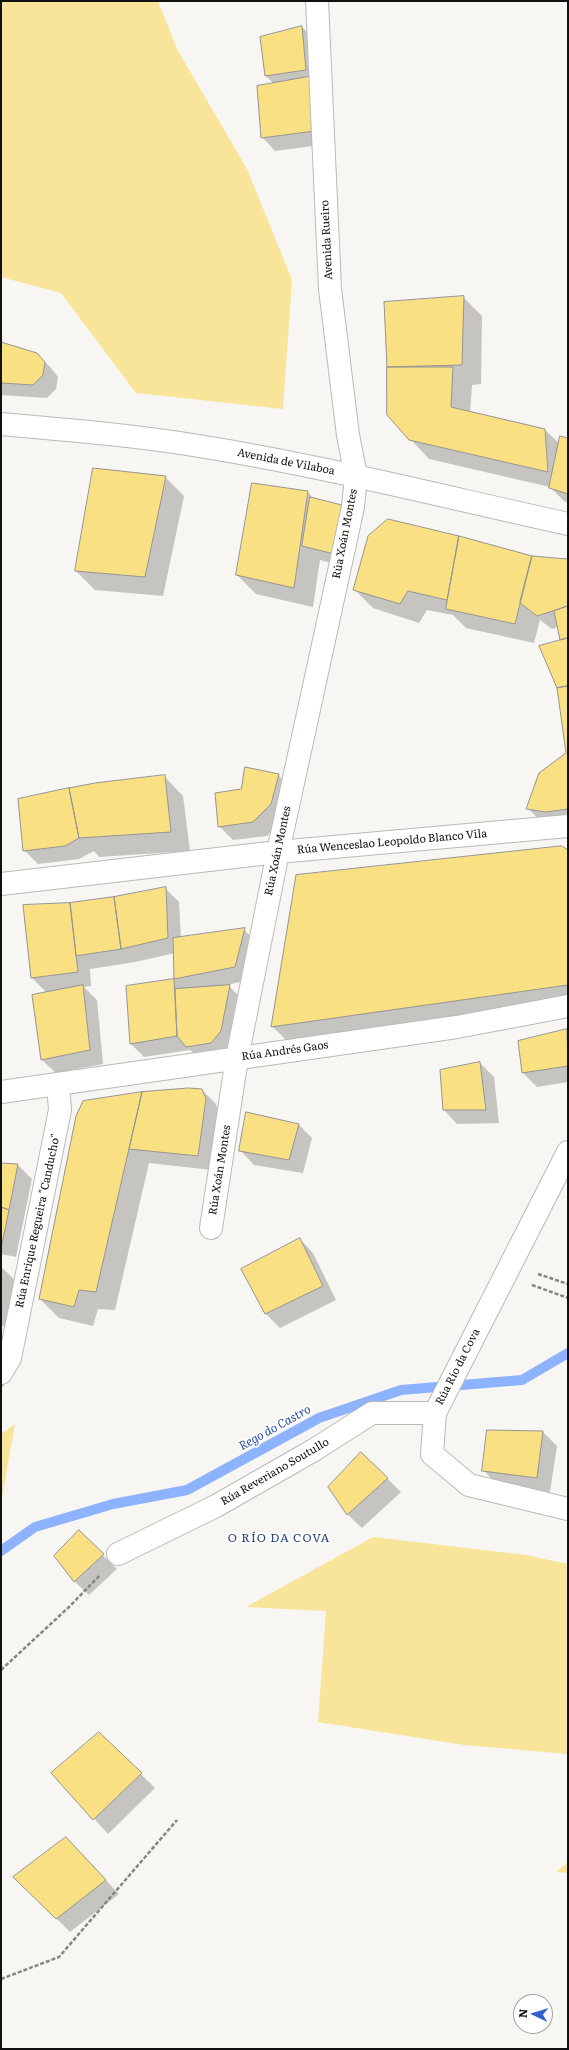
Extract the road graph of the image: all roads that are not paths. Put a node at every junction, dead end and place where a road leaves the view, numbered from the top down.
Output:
1 (317, 1) edge
2 (1, 424) edge
3 (356, 476) junction
4 (568, 524) edge
5 (568, 826) edge
6 (278, 852) junction
7 (1, 884) edge
8 (568, 1006) edge
9 (237, 1058) junction
10 (58, 1084) junction
11 (1, 1092) edge
12 (568, 1152) edge
13 (210, 1228) dead end
14 (5, 1366) edge
15 (435, 1413) junction
16 (568, 1509) edge
17 (120, 1553) road end

1 - 3 main road, Avenida Rueiro
2 - 3 main road, Avenida de Vilaboa
3 - 4 main road, Avenida de Vilaboa
3 - 6 main road, Rúa Xoán Montes
5 - 6 main road, Rúa Wenceslao Leopoldo Blanco Vila
6 - 7 main road, Rúa Wenceslao Leopoldo Blanco Vila
6 - 9 main road, Rúa Xoán Montes
8 - 9 main road, Rúa Andrés Gaos
9 - 10 main road, Rúa Andrés Gaos
9 - 13 main road, Rúa Xoán Montes
10 - 11 main road, Rúa Andrés Gaos
10 - 14 main road, Rúa Enrique Regueira "Canducho"
12 - 15 main road, Rúa Río da Cova
15 - 16 main road, Rúa Río da Cova
15 - 17 main road, Rúa Reveriano Soutullo

